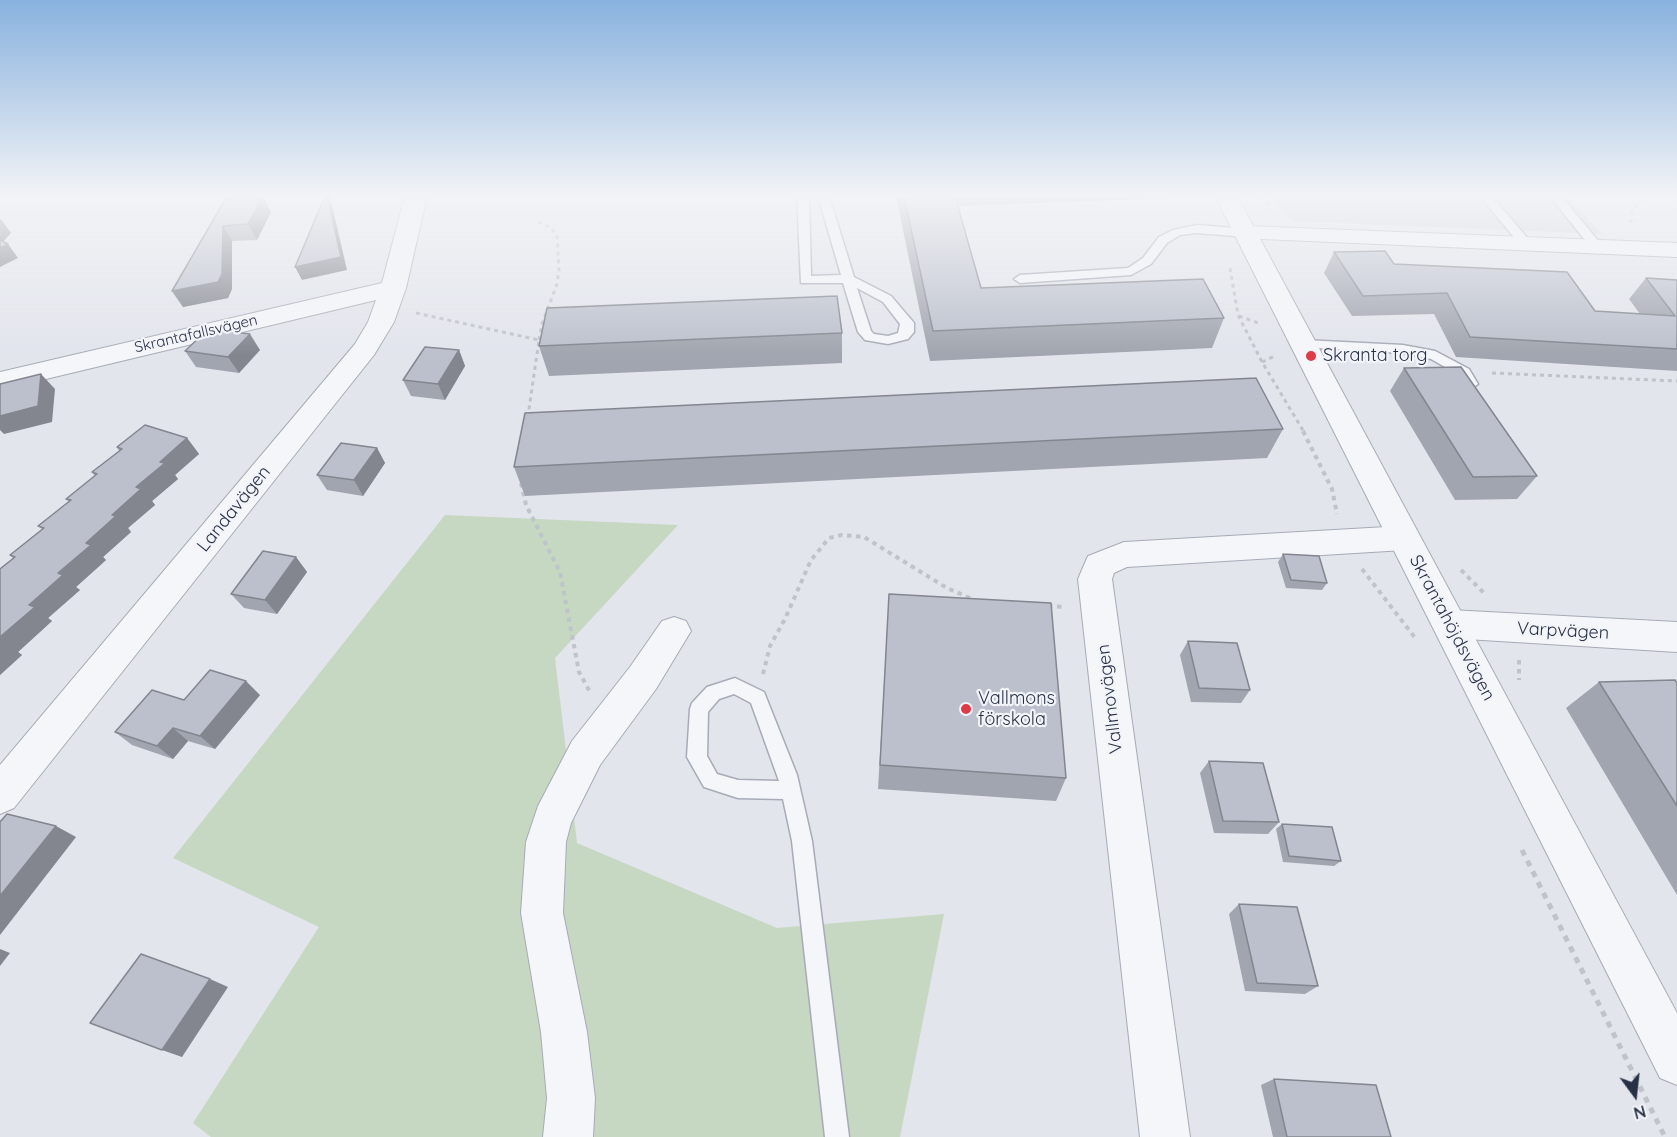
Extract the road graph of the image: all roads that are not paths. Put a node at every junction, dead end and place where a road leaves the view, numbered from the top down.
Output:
1 (402, 249) edge
2 (805, 249) edge
3 (839, 249) edge
4 (1157, 249) edge
5 (1241, 249) edge
6 (1658, 249) edge
7 (1677, 250) edge
8 (848, 279) junction
9 (1020, 279) dead end
10 (390, 297) junction
11 (1289, 350) junction
12 (0, 381) edge
13 (1476, 393) edge
14 (1404, 538) junction
15 (1450, 624) junction
16 (674, 632) dead end
17 (1677, 637) edge
18 (790, 790) junction
19 (0, 795) edge
20 (1677, 1061) edge
21 (568, 1137) edge
22 (837, 1137) edge
23 (1165, 1137) edge

1 - 10 street, Landavägen
2 - 8 lane
3 - 8 lane
4 - 9 lane
5 - 11 street, Skrantahöjdsvägen
6 - 7 street
8 - 8 lane
10 - 12 street, Skrantafallsvägen
10 - 19 street, Landavägen
11 - 13 lane
11 - 14 street, Skrantahöjdsvägen
14 - 15 street, Skrantahöjdsvägen
14 - 23 street, Vallmovägen
15 - 17 street, Varpvägen
15 - 20 street, Skrantahöjdsvägen
16 - 21 street
18 - 18 lane
18 - 22 lane

